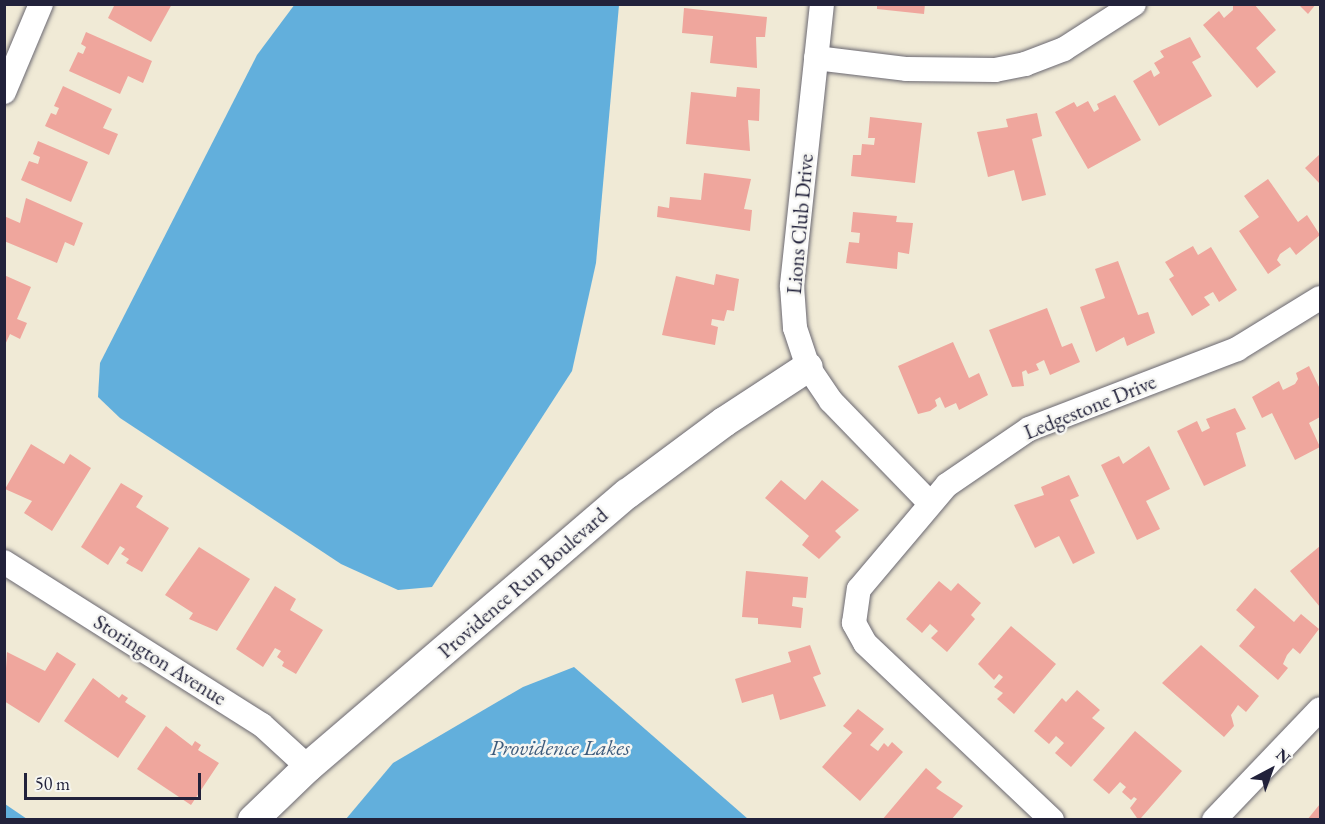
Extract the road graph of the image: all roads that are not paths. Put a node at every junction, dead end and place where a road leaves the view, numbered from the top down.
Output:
1 (41, 4) edge
2 (822, 4) edge
3 (1134, 4) edge
4 (14, 40) edge
5 (816, 58) junction
6 (4, 92) edge
7 (1320, 298) edge
8 (808, 367) junction
9 (930, 503) junction
10 (4, 562) edge
11 (1320, 709) edge
12 (308, 767) junction
13 (253, 819) edge
14 (1052, 819) edge
15 (1214, 819) edge

1 - 4 street
2 - 5 street, Lions Club Drive
3 - 5 street
4 - 6 street
5 - 8 street, Lions Club Drive
7 - 9 street, Ledgestone Drive
8 - 9 street, Lions Club Drive
8 - 12 street, Providence Run Boulevard
9 - 14 street, Ledgestone Drive
10 - 12 street, Storington Avenue
11 - 15 street
12 - 13 street, Providence Run Boulevard

